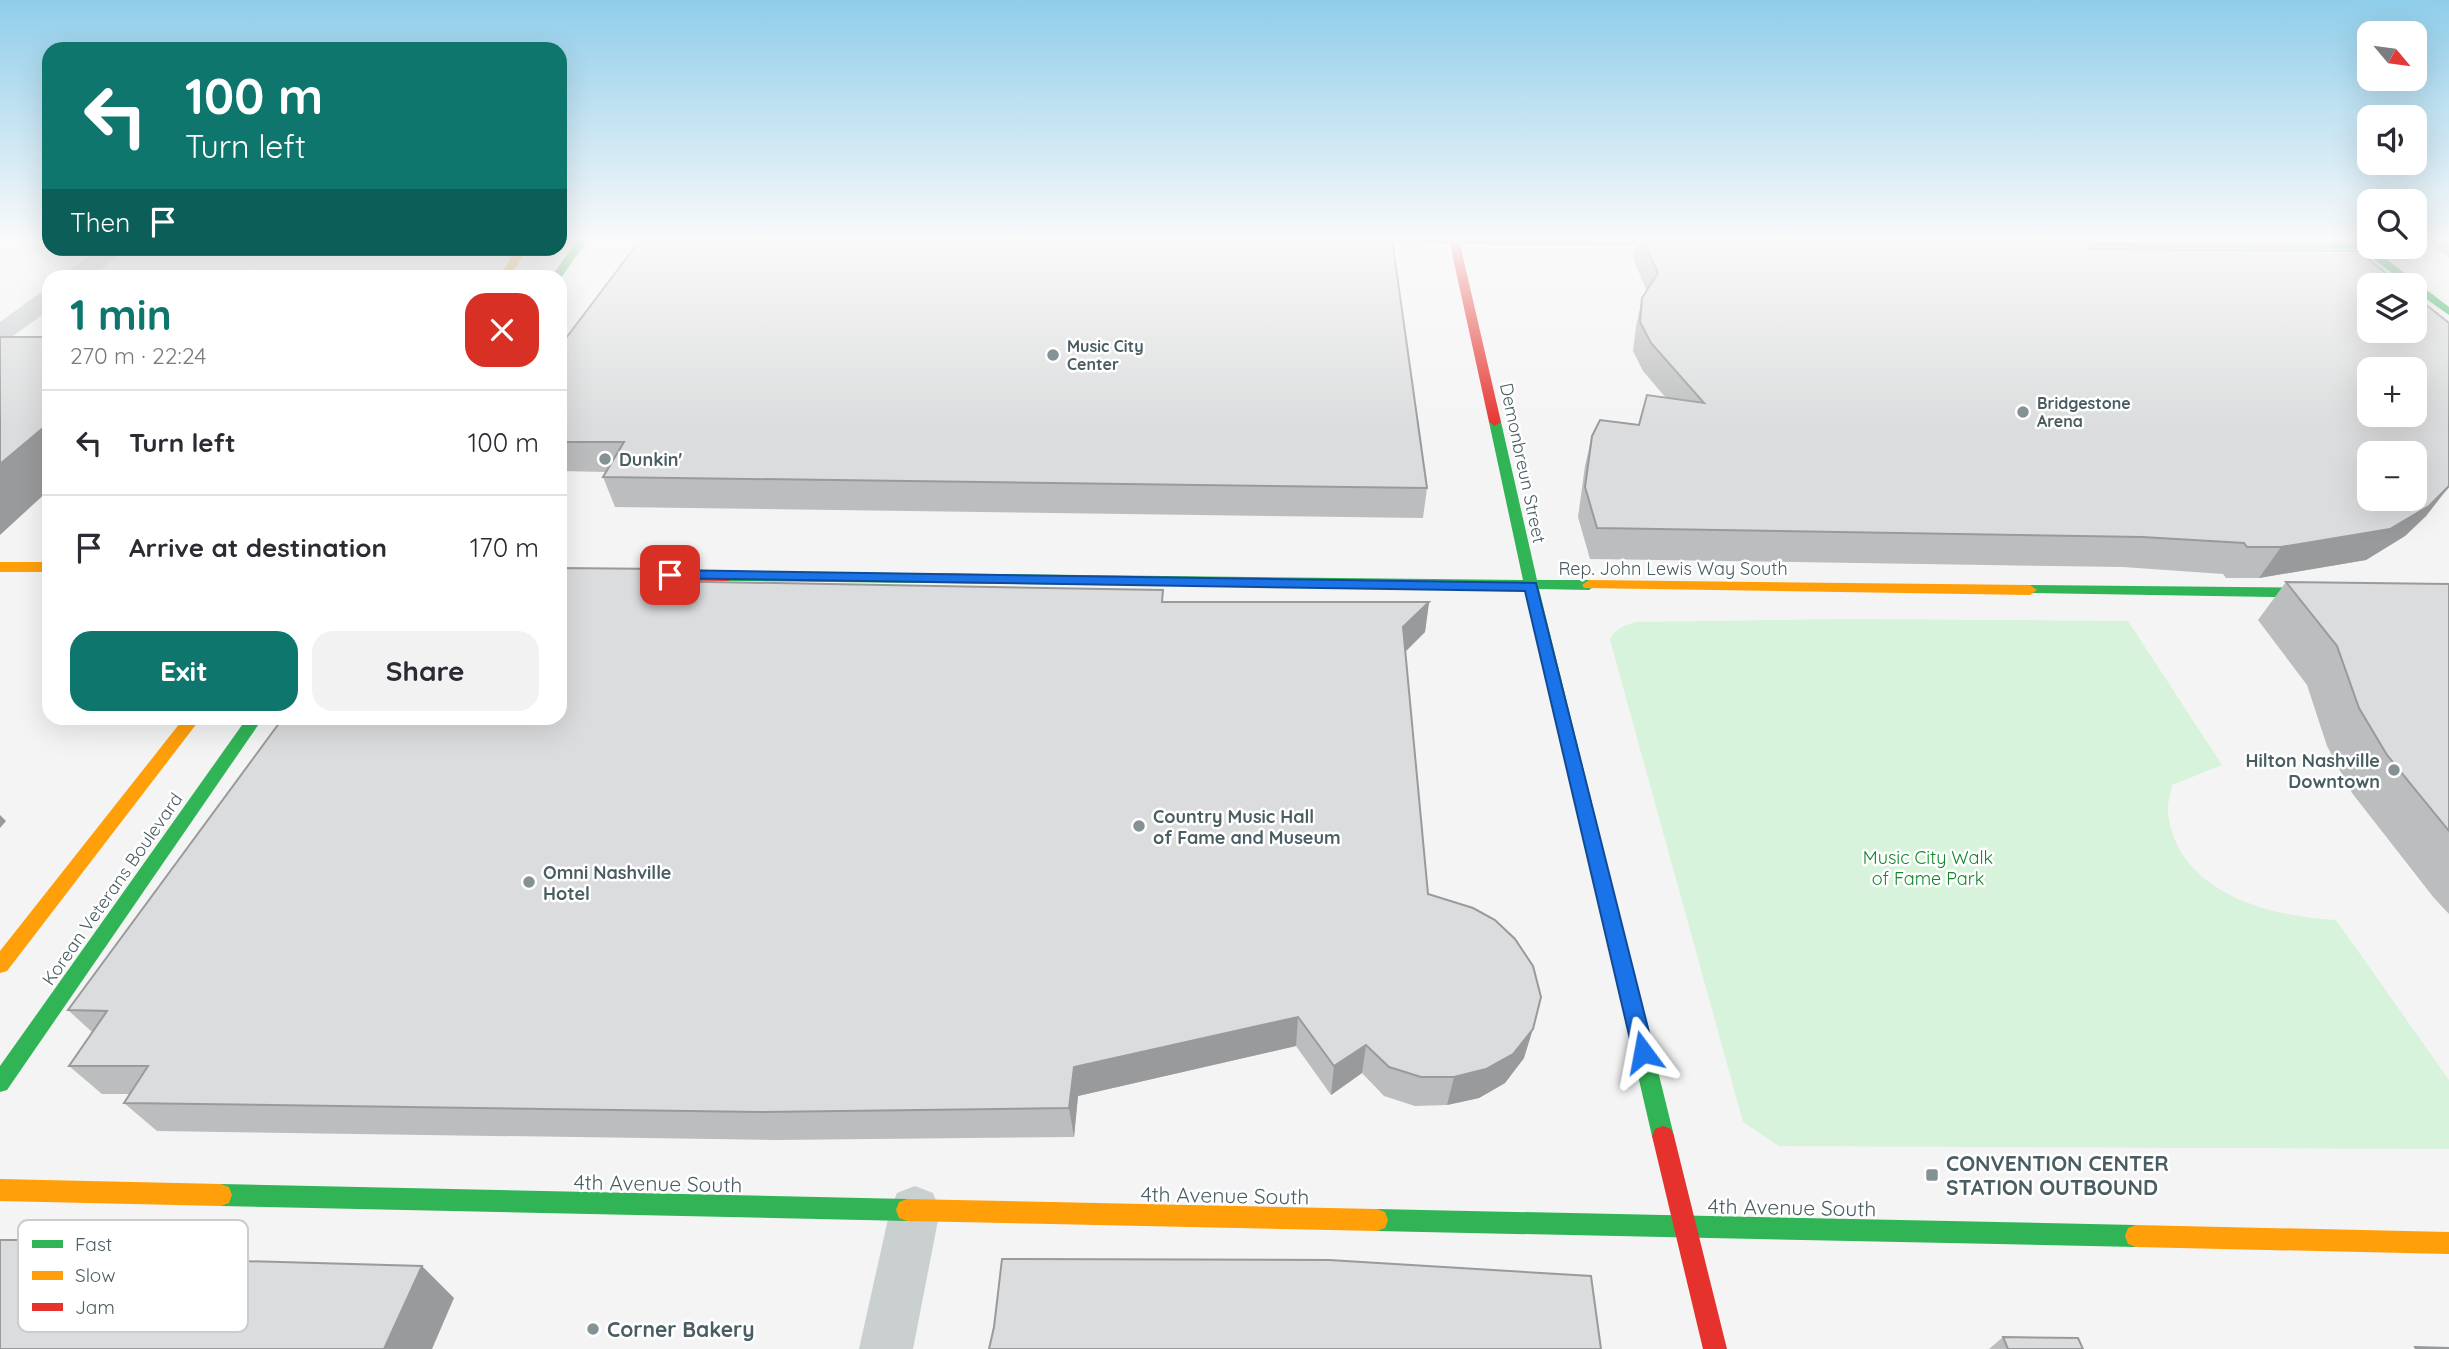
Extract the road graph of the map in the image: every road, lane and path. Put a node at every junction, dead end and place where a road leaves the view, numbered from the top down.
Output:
1 (1468, 302) edge
2 (42, 303) edge
3 (0, 334) edge
4 (0, 567) edge
5 (42, 567) edge
6 (567, 574) edge
7 (1531, 586) junction
8 (2352, 593) edge
9 (189, 725) edge
10 (250, 725) edge
11 (0, 965) edge
12 (0, 1083) edge
13 (0, 1190) edge
14 (915, 1210) junction
15 (1685, 1226) junction
16 (2449, 1242) edge
17 (886, 1349) edge
18 (1715, 1349) edge

1 - 7 street, Demonbreun Street
2 - 3 street
4 - 5 street
6 - 7 street, Rep. John Lewis Way South
7 - 8 street, Rep. John Lewis Way South
7 - 15 street, Demonbreun Street
9 - 11 street, Korean Veterans Boulevard
10 - 12 street, Korean Veterans Boulevard
13 - 14 street, 4th Avenue South
14 - 15 street, 4th Avenue South
14 - 17 street
15 - 16 street, 4th Avenue South
15 - 18 street, Demonbreun Street

